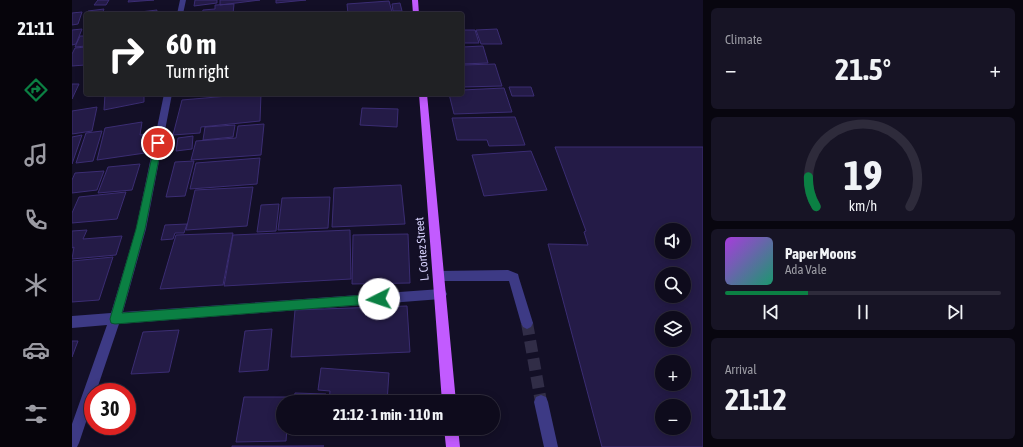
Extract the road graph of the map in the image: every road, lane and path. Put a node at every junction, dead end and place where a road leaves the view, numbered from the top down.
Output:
1 (183, 0) edge
2 (415, 0) edge
3 (180, 12) edge
4 (416, 12) edge
5 (168, 96) edge
6 (424, 96) edge
7 (439, 276) junction
8 (441, 294) junction
9 (115, 319) junction
10 (72, 322) edge
11 (527, 323) tunnel mouth
12 (448, 395) edge
13 (541, 402) tunnel mouth
14 (452, 435) edge
15 (72, 443) edge
16 (453, 447) edge
17 (551, 447) edge

1 - 3 street
2 - 4 main road
5 - 9 street
6 - 7 main road, L. Cortez Street
7 - 8 main road, L. Cortez Street
7 - 11 street
8 - 9 street
8 - 12 main road, L. Cortez Street
9 - 10 street
9 - 15 street
13 - 17 street
14 - 16 main road

